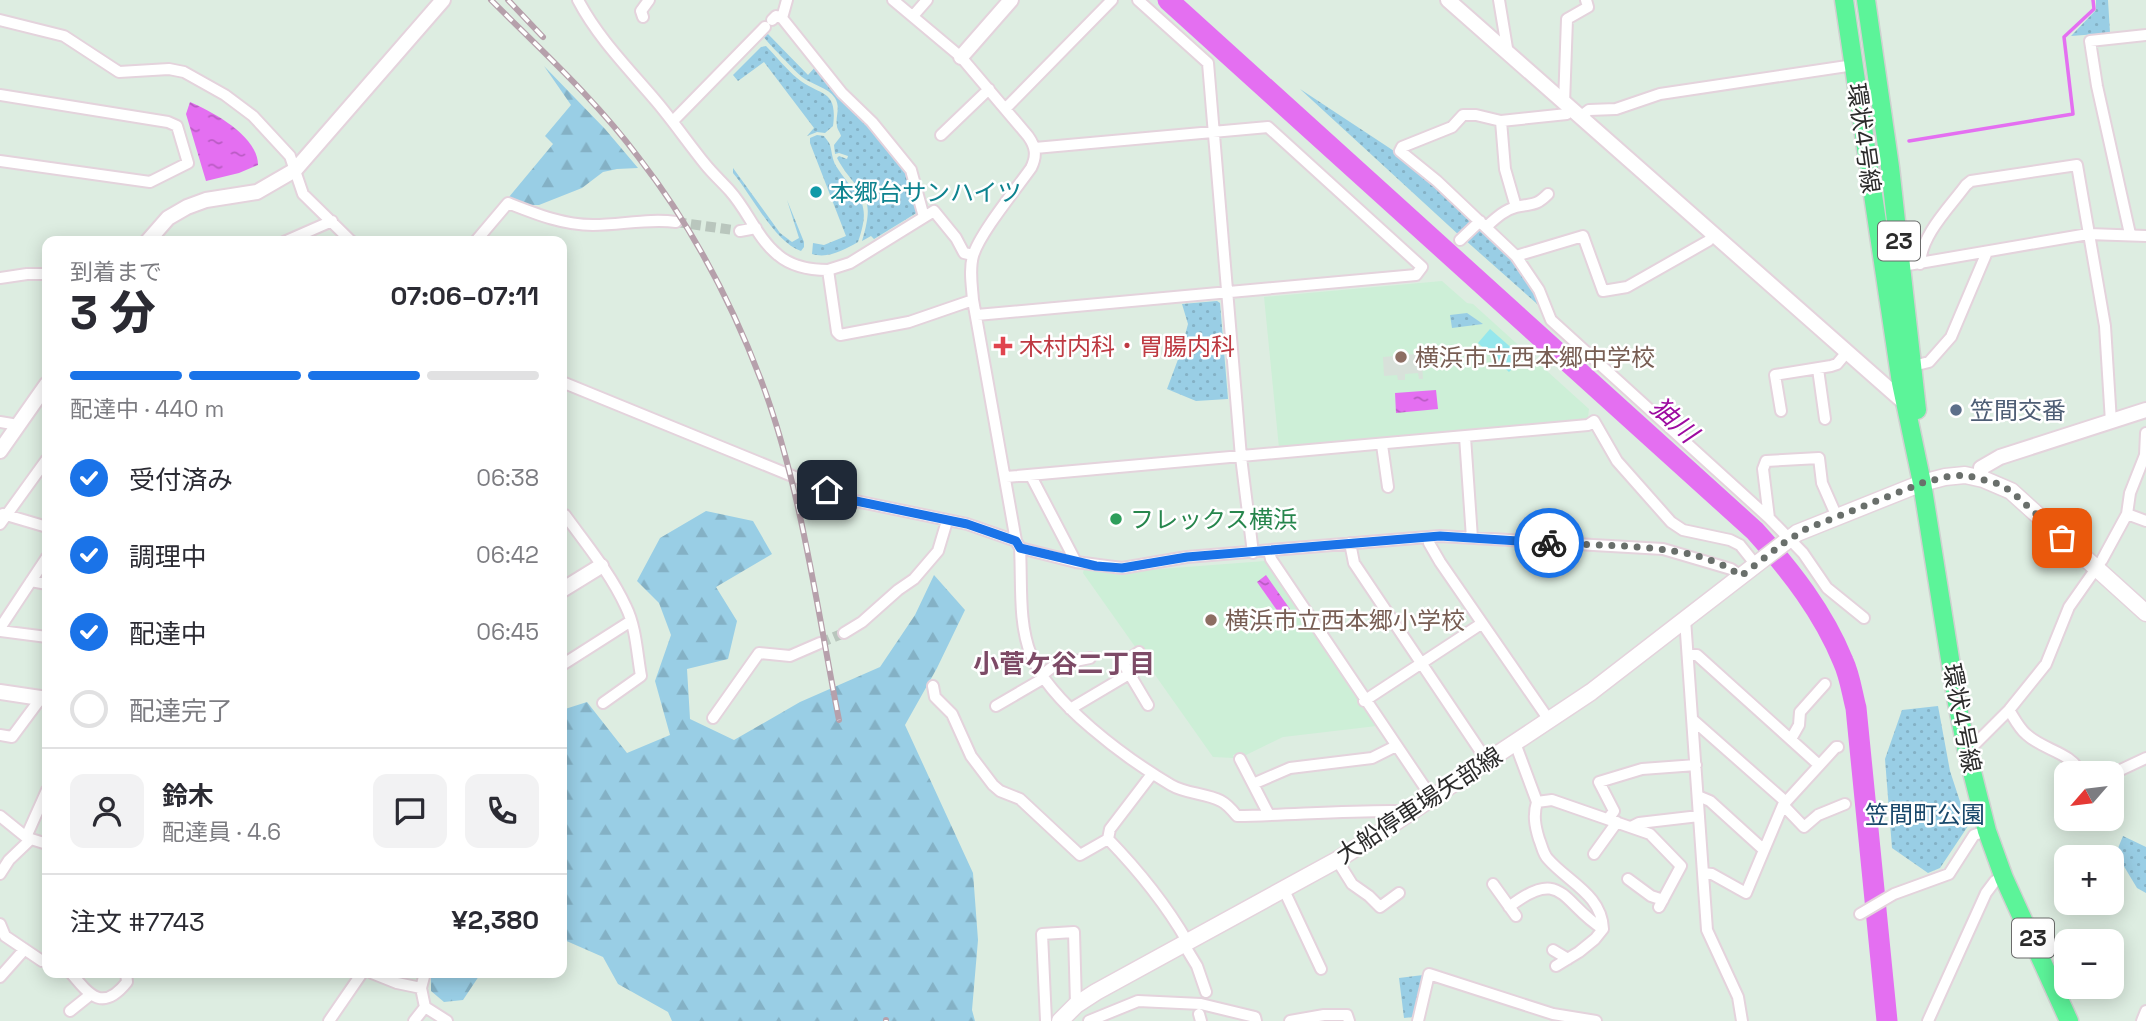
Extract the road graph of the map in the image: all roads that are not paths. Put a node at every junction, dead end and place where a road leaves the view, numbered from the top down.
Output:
1 (443, 0) edge
2 (578, 0) edge
3 (649, 0) edge
4 (788, 0) edge
5 (892, 0) edge
6 (927, 0) edge
7 (1012, 0) edge
8 (1112, 0) edge
9 (1138, 0) edge
10 (1448, 0) edge
11 (1499, 0) edge
12 (1586, 0) edge
13 (1844, 0) edge
14 (1866, 0) edge
15 (913, 16) junction
16 (643, 17) dead end
17 (0, 20) edge
18 (773, 22) junction
19 (2146, 35) edge
20 (1508, 54) junction
21 (961, 57) junction
22 (1854, 65) junction
23 (989, 89) junction
24 (0, 95) edge
25 (1006, 108) junction
26 (1572, 110) junction
27 (673, 121) junction
28 (1501, 121) junction
29 (1213, 132) junction
30 (942, 135) dead end
31 (1035, 148) junction
32 (0, 161) edge
33 (295, 170) junction
34 (1548, 194) dead end
35 (1516, 207) junction
36 (924, 217) junction
37 (332, 221) junction
38 (677, 222) tunnel mouth
39 (1483, 224) junction
40 (756, 228) junction
41 (740, 231) tunnel mouth
42 (2088, 234) junction
43 (2130, 234) junction
44 (1714, 235) junction
45 (153, 236) edge
46 (298, 236) edge
47 (346, 236) edge
48 (480, 236) edge
49 (2146, 236) edge
50 (1460, 240) dead end
51 (1987, 252) junction
52 (973, 255) junction
53 (1516, 256) junction
54 (1920, 264) junction
55 (1902, 267) junction
56 (828, 270) junction
57 (42, 274) edge
58 (0, 278) edge
59 (1227, 293) junction
60 (973, 300) junction
61 (976, 315) junction
62 (1847, 352) junction
63 (1913, 366) junction
64 (1818, 369) junction
65 (567, 384) edge
66 (42, 391) edge
67 (1912, 408) junction
68 (2146, 410) edge
69 (1781, 411) dead end
70 (1825, 419) dead end
71 (0, 422) edge
72 (2111, 422) junction
73 (18, 425) junction
74 (2146, 433) edge
75 (1465, 437) junction
76 (1382, 444) junction
77 (0, 451) edge
78 (1241, 457) junction
79 (42, 466) edge
80 (1031, 476) junction
81 (1006, 477) junction
82 (1980, 478) junction
83 (1922, 483) junction
84 (1388, 487) dead end
85 (2127, 514) junction
86 (2, 517) edge
87 (1837, 517) junction
88 (567, 518) edge
89 (1769, 518) junction
90 (947, 521) junction
91 (2146, 521) edge
92 (42, 526) edge
93 (1429, 537) junction
94 (1472, 538) junction
95 (1787, 540) junction
96 (1350, 543) junction
97 (1018, 544) junction
98 (1269, 551) junction
99 (1253, 553) junction
100 (1076, 562) junction
101 (42, 564) edge
102 (1758, 564) junction
103 (601, 566) junction
104 (2096, 568) junction
105 (1741, 576) junction
106 (31, 581) junction
107 (42, 583) edge
108 (567, 587) edge
109 (2146, 613) edge
110 (1864, 618) dead end
111 (1685, 619) junction
112 (631, 621) junction
113 (1481, 624) junction
114 (0, 629) edge
115 (844, 633) tunnel mouth
116 (42, 636) edge
117 (820, 643) tunnel mouth
118 (1139, 652) dead end
119 (1689, 655) junction
120 (1090, 658) dead end
121 (567, 662) edge
122 (1421, 663) junction
123 (1129, 674) junction
124 (1043, 677) junction
125 (1825, 684) dead end
126 (933, 687) dead end
127 (0, 692) edge
128 (42, 698) edge
129 (42, 700) edge
130 (1364, 701) junction
131 (603, 703) dead end
132 (1148, 705) dead end
133 (996, 706) dead end
134 (1070, 709) junction
135 (2009, 710) junction
136 (713, 718) dead end
137 (1549, 720) junction
138 (1693, 720) junction
139 (0, 735) edge
140 (1791, 739) junction
141 (1515, 743) junction
142 (1396, 746) junction
143 (1838, 747) dead end
144 (1967, 752) junction
145 (2146, 758) edge
146 (1240, 759) dead end
147 (1487, 761) junction
148 (2073, 761) edge
149 (1696, 765) junction
150 (1819, 765) junction
151 (2124, 768) edge
152 (1152, 774) junction
153 (1253, 784) junction
154 (1698, 796) junction
155 (1432, 798) junction
156 (1537, 802) junction
157 (42, 803) edge
158 (1784, 803) junction
159 (1845, 804) dead end
160 (1408, 814) junction
161 (0, 816) edge
162 (1269, 816) junction
163 (1699, 816) junction
164 (1613, 820) junction
165 (1631, 827) junction
166 (1987, 831) junction
167 (29, 838) junction
168 (1108, 839) junction
169 (42, 842) edge
170 (1764, 850) junction
171 (1594, 854) dead end
172 (1337, 860) junction
173 (1703, 873) junction
174 (0, 874) edge
175 (2004, 878) junction
176 (1628, 879) dead end
177 (1493, 884) dead end
178 (1283, 888) junction
179 (1399, 893) dead end
180 (1860, 914) dead end
181 (0, 924) edge
182 (1602, 929) junction
183 (1185, 942) junction
184 (24, 950) junction
185 (1553, 950) dead end
186 (1568, 958) junction
187 (42, 961) dead end
188 (1556, 966) dead end
189 (1321, 969) dead end
190 (0, 977) edge
191 (75, 978) edge
192 (127, 978) edge
193 (358, 978) edge
194 (384, 978) edge
195 (424, 978) edge
196 (421, 988) junction
197 (90, 995) junction
198 (1208, 1000) junction
199 (1076, 1005) junction
200 (425, 1007) junction
201 (70, 1011) dead end
202 (2146, 1011) edge
203 (1552, 1017) edge
204 (1097, 1019) edge
205 (328, 1021) edge
206 (414, 1021) edge
207 (447, 1021) edge
208 (1046, 1021) edge
209 (1060, 1021) edge
210 (1256, 1021) edge
211 (1290, 1021) edge
212 (1349, 1021) edge
213 (1418, 1021) edge
214 (1595, 1021) edge
215 (1743, 1021) edge
216 (1928, 1021) edge
217 (2069, 1021) edge
218 (2142, 1021) edge

1 - 33 street
2 - 27 street
3 - 16 street
4 - 18 street
5 - 15 street
6 - 15 street
7 - 21 street
8 - 25 street
9 - 29 street
10 - 20 street
11 - 20 street
12 - 26 street
13 - 22 main road, 環状4号線 / 23
14 - 55 main road, 環状4号線 / 23
15 - 21 street
17 - 33 street
18 - 27 street
18 - 36 street
19 - 43 street
20 - 26 street
21 - 23 street
22 - 26 street
22 - 67 main road, 環状4号線 / 23
23 - 25 street
23 - 30 street
24 - 32 street
25 - 31 street
26 - 28 street
26 - 44 street
27 - 40 street
28 - 35 street
28 - 39 street
29 - 31 street
29 - 59 street
29 - 59 street
31 - 52 street
33 - 37 street
33 - 45 street
34 - 35 street
35 - 39 street
36 - 52 street
36 - 56 street
37 - 46 street
37 - 47 street
38 - 48 street
39 - 50 street
39 - 53 street
40 - 41 street
40 - 56 street
42 - 43 street
42 - 51 street
42 - 54 street
42 - 72 street
43 - 49 street
44 - 53 street
44 - 62 street
51 - 54 street
51 - 63 street
52 - 60 street
53 - 89 street
54 - 55 street
55 - 63 main road, 環状4号線 / 23
56 - 60 street
57 - 58 street
59 - 61 street
59 - 78 street
60 - 61 street
61 - 81 street
62 - 64 street
62 - 67 street
63 - 67 main road, 環状4号線 / 23
64 - 69 street
64 - 70 street
65 - 90 street
66 - 73 street
67 - 83 main road, 環状4号線 / 23
68 - 72 street
71 - 73 street
72 - 82 street
73 - 77 street
74 - 85 street
75 - 76 street
75 - 94 street
75 - 102 street
76 - 78 street
76 - 84 street
78 - 80 street
78 - 99 street
79 - 86 street
80 - 81 street
80 - 100 street
81 - 97 street
82 - 83 main road
82 - 104 main road
83 - 87 main road
83 - 144 main road, 環状4号線 / 23
85 - 91 street
85 - 104 street
86 - 92 street
87 - 89 street
87 - 95 main road
88 - 103 street
89 - 95 street
90 - 97 street
90 - 115 street
93 - 94 street
93 - 96 street
93 - 113 street
94 - 105 street
95 - 102 main road, 大船停車場矢部線
95 - 110 street
96 - 98 street
96 - 122 street
97 - 100 street
97 - 124 street
98 - 99 street
98 - 130 street
99 - 100 street
101 - 106 street
102 - 105 main road, 大船停車場矢部線
103 - 108 street
103 - 112 street
104 - 109 main road
104 - 135 street
105 - 111 main road, 大船停車場矢部線
106 - 107 street
106 - 114 street
111 - 119 street
111 - 137 main road, 大船停車場矢部線
112 - 121 street
112 - 131 street
113 - 122 street
113 - 137 street
114 - 116 street
117 - 136 street
118 - 123 street
119 - 138 street
119 - 140 street
120 - 124 street
122 - 130 street
122 - 147 street
123 - 132 street
123 - 134 street
124 - 133 street
124 - 134 street
125 - 140 street
126 - 168 street
127 - 128 street
129 - 139 street
130 - 142 street
134 - 152 street
135 - 144 street
135 - 148 street
137 - 141 main road, 大船停車場矢部線
138 - 149 street
138 - 158 street
140 - 150 street
141 - 147 main road, 大船停車場矢部線
141 - 156 street
142 - 153 street
142 - 155 street
143 - 150 street
144 - 166 main road, 環状4号線 / 23
145 - 151 street
146 - 153 street
147 - 155 main road, 大船停車場矢部線
149 - 154 street
149 - 164 street
150 - 158 street
152 - 162 street
152 - 168 street
153 - 162 street
154 - 163 street
154 - 170 street
155 - 160 main road, 大船停車場矢部線
156 - 164 street
156 - 182 street
157 - 167 street
158 - 159 street
158 - 170 street
160 - 162 street
160 - 172 main road, 大船停車場矢部線
161 - 167 street
163 - 165 street
163 - 173 street
164 - 165 street
164 - 171 street
165 - 176 street
166 - 175 main road, 環状4号線 / 23
166 - 180 street
167 - 169 street
167 - 174 street
168 - 183 street
170 - 173 street
172 - 178 main road, 大船停車場矢部線
172 - 179 street
173 - 215 street
175 - 216 street
175 - 217 main road, 環状4号線 / 23
177 - 182 street
178 - 183 main road, 大船停車場矢部線
178 - 189 street
181 - 184 street
182 - 186 street
183 - 198 street
183 - 199 main road, 大船停車場矢部線
184 - 187 street
184 - 190 street
185 - 186 street
186 - 188 street
191 - 197 street
192 - 197 street
193 - 205 street
194 - 196 street
195 - 196 street
196 - 200 street
197 - 201 street
198 - 204 street
198 - 210 street
199 - 208 street
199 - 209 main road, 大船停車場矢部線
200 - 206 street
200 - 207 street
202 - 218 street
203 - 213 street
203 - 214 street
211 - 212 street

